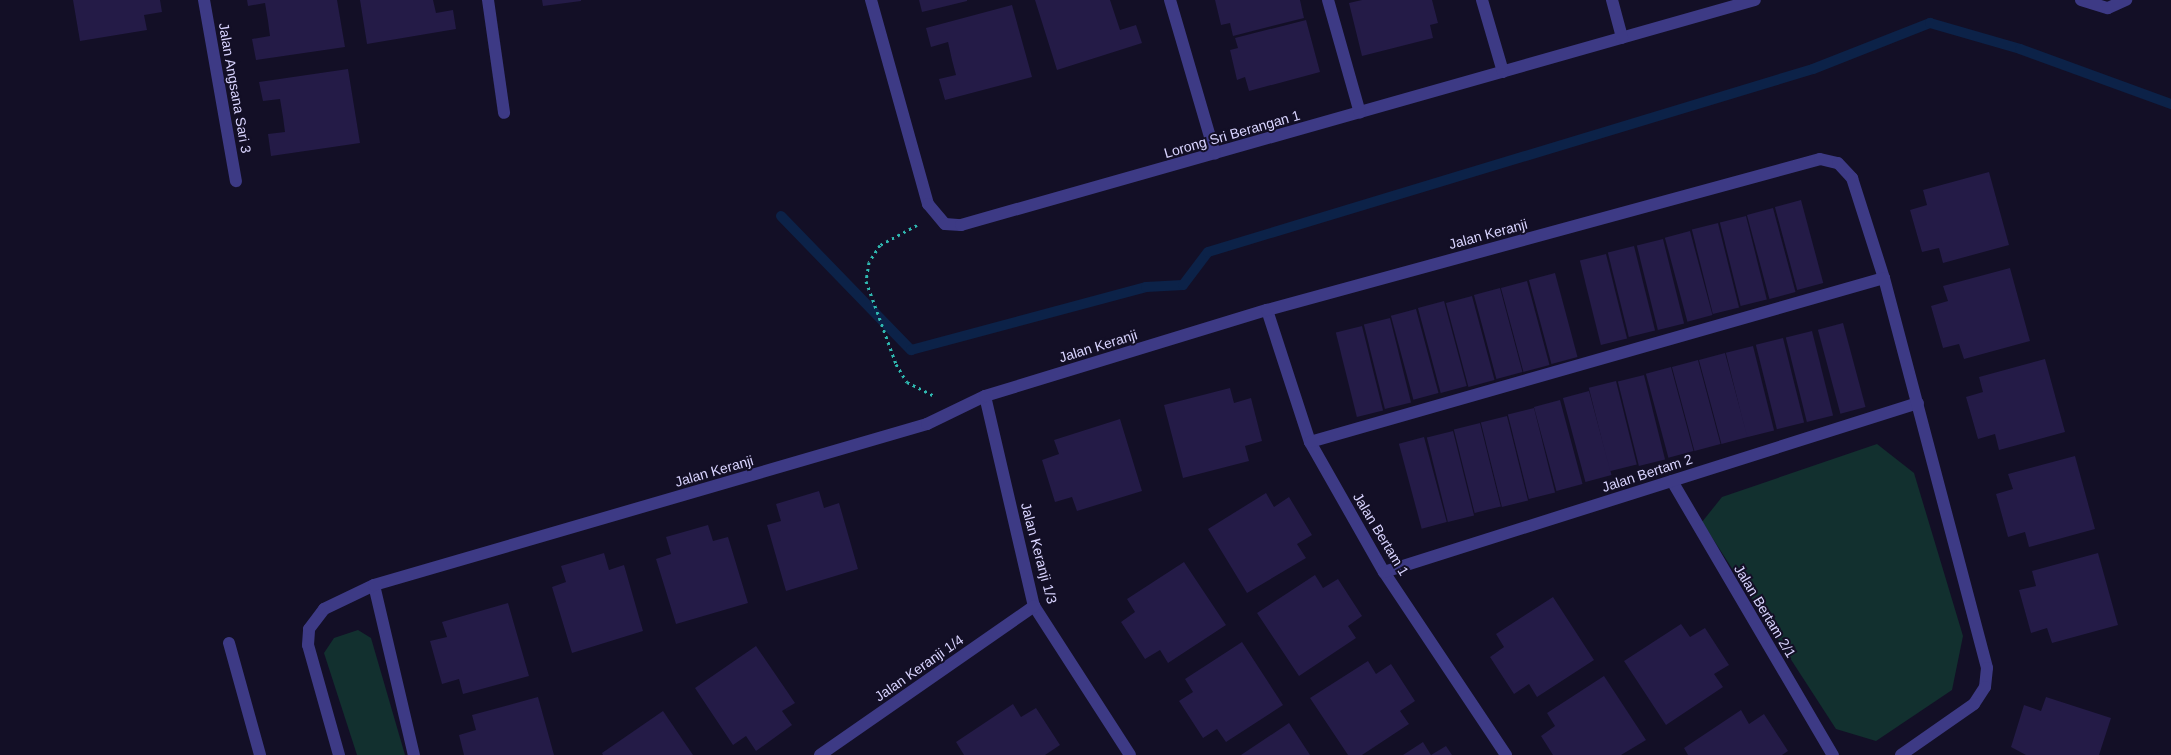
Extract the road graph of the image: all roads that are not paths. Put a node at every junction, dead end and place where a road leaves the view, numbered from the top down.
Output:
1 (204, 0) edge
2 (488, 0) edge
3 (871, 0) edge
4 (1170, 0) edge
5 (1328, 0) edge
6 (1482, 0) edge
7 (1612, 0) edge
8 (1755, 0) edge
9 (2081, 0) edge
10 (2126, 0) edge
11 (1622, 38) junction
12 (1503, 72) junction
13 (504, 112) dead end
14 (1360, 113) junction
15 (1216, 154) junction
16 (236, 181) dead end
17 (1884, 278) junction
18 (1267, 310) junction
19 (985, 396) junction
20 (1918, 403) junction
21 (1310, 442) junction
22 (1672, 481) junction
23 (1384, 572) junction
24 (374, 586) junction
25 (1034, 606) junction
26 (229, 643) dead end
27 (260, 755) edge
28 (339, 755) edge
29 (414, 755) edge
30 (820, 755) edge
31 (1130, 755) edge
32 (1506, 755) edge
33 (1833, 755) edge
34 (1902, 755) edge

1 - 16 street, Jalan Angsana Sari 3
2 - 13 street
3 - 15 street, Lorong Sri Berangan 1
4 - 15 street
5 - 14 street
6 - 12 street
7 - 11 street
8 - 11 street, Lorong Sri Berangan 1
9 - 10 street
11 - 12 street, Lorong Sri Berangan 1
12 - 14 street, Lorong Sri Berangan 1
14 - 15 street, Lorong Sri Berangan 1
17 - 18 street, Jalan Keranji
17 - 20 street
17 - 21 street
18 - 19 street, Jalan Keranji
18 - 21 street, Jalan Bertam 1
19 - 24 street, Jalan Keranji
19 - 25 street, Jalan Keranji 1/3
20 - 22 street, Jalan Bertam 2
20 - 34 street
21 - 23 street, Jalan Bertam 1
22 - 23 street, Jalan Bertam 2
22 - 33 street, Jalan Bertam 2/1
23 - 32 street, Jalan Bertam 1
24 - 28 street, Jalan Keranji
24 - 29 street
25 - 30 street, Jalan Keranji 1/4
25 - 31 street, Jalan Keranji 1/3
26 - 27 street

